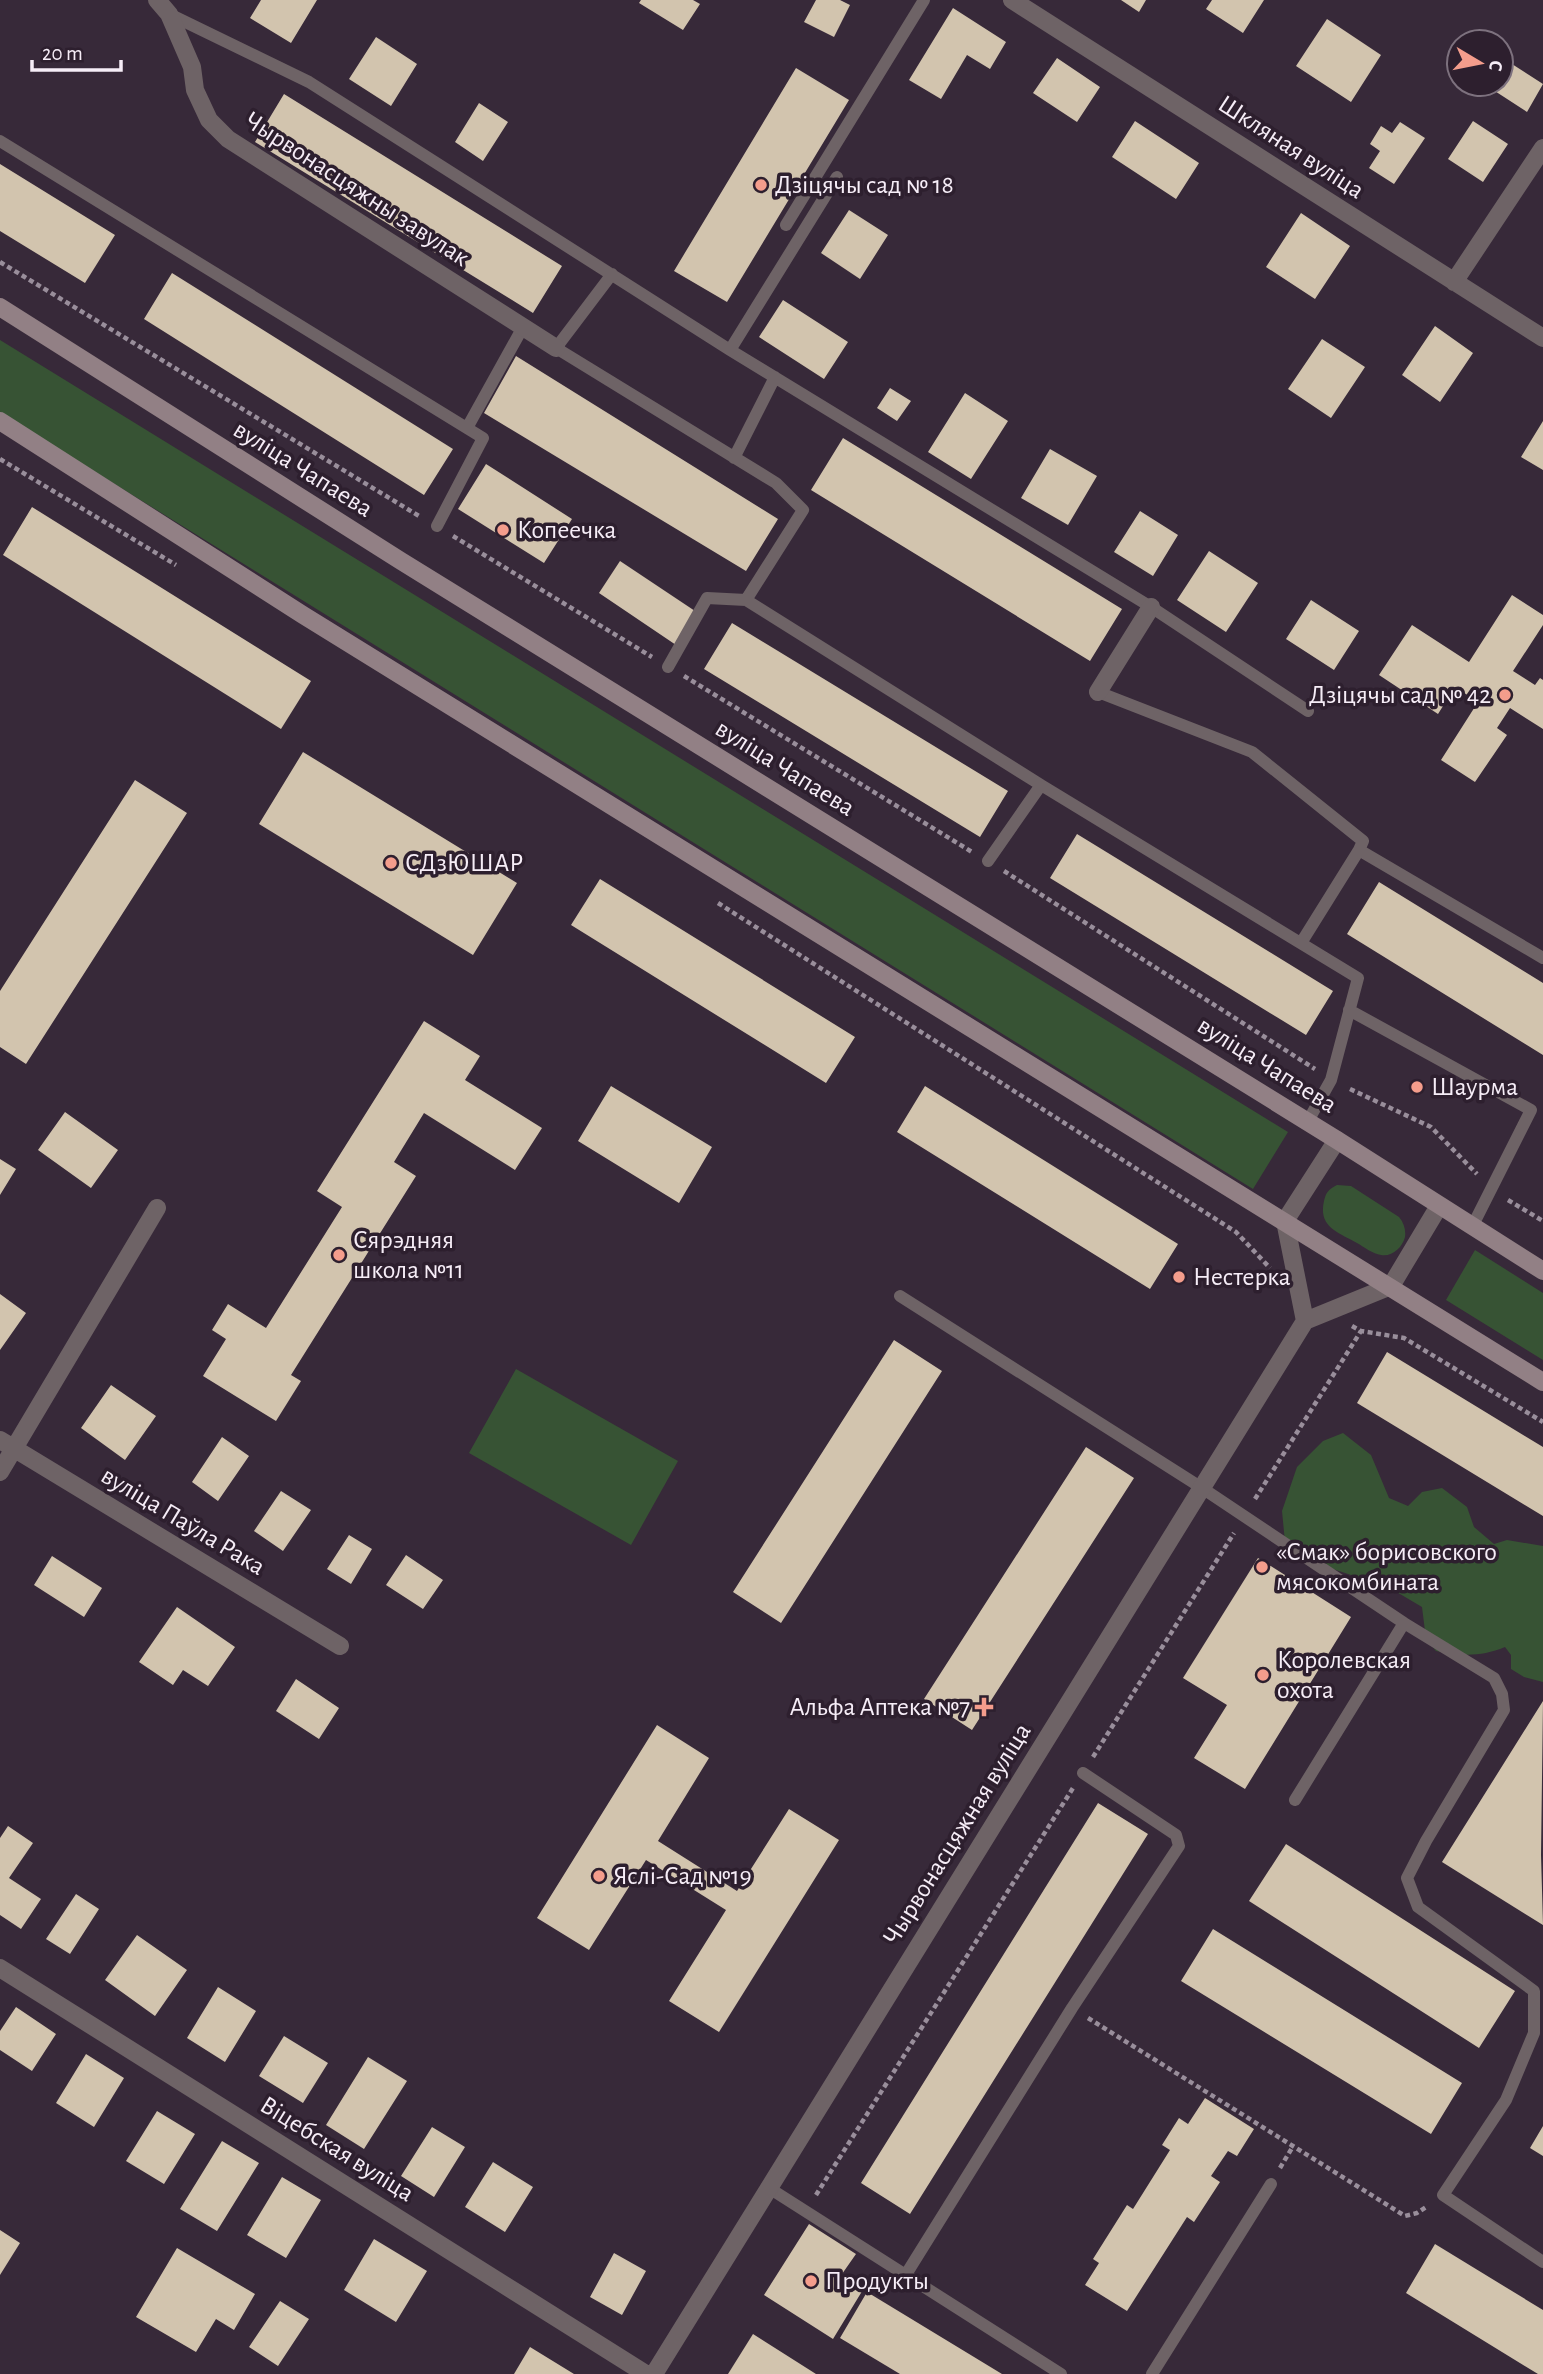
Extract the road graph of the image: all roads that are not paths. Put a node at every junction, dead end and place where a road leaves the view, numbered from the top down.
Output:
1 (157, 0) edge
2 (924, 0) edge
3 (1012, 0) edge
4 (169, 14) junction
5 (0, 141) edge
6 (1543, 148) edge
7 (837, 177) dead end
8 (786, 225) dead end
9 (612, 274) junction
10 (1454, 282) junction
11 (0, 307) edge
12 (523, 327) junction
13 (1543, 338) edge
14 (556, 348) junction
15 (730, 349) junction
16 (775, 377) junction
17 (0, 421) edge
18 (467, 428) junction
19 (734, 458) junction
20 (437, 526) road end
21 (746, 600) junction
22 (1151, 607) junction
23 (668, 667) road end
24 (1098, 692) joint
25 (1308, 711) dead end
26 (1041, 785) junction
27 (1359, 850) junction
28 (988, 861) road end
29 (1301, 943) junction
30 (1543, 958) edge
31 (1349, 1010) junction
32 (1537, 1109) edge
33 (1308, 1121) junction
34 (1337, 1140) junction
35 (1439, 1206) junction
36 (157, 1208) dead end
37 (1285, 1221) junction
38 (1472, 1227) junction
39 (1543, 1271) edge
40 (1391, 1286) junction
41 (900, 1296) dead end
42 (1305, 1321) junction
43 (1543, 1382) edge
44 (7, 1444) edge
45 (0, 1472) edge
46 (1202, 1488) junction
47 (1404, 1623) junction
48 (340, 1646) dead end
49 (1083, 1773) dead end
50 (1295, 1800) dead end
51 (0, 1968) edge
52 (1270, 2184) dead end
53 (769, 2188) junction
54 (1543, 2262) edge
55 (905, 2276) junction
56 (646, 2374) edge
57 (654, 2374) edge
58 (1061, 2374) edge
59 (1152, 2374) edge

1 - 4 street, Чырвонасцяжны завулак
2 - 8 lane
3 - 10 street, Шкляная вуліца
4 - 9 lane
4 - 12 street, Чырвонасцяжны завулак
5 - 18 lane
6 - 10 street
7 - 15 lane
9 - 14 lane
9 - 15 lane
10 - 13 street, Шкляная вуліца
11 - 33 main road, вуліца Чапаева
12 - 14 street, Чырвонасцяжны завулак
12 - 18 lane
14 - 19 lane
15 - 16 lane
16 - 19 lane
16 - 22 lane
17 - 37 main road
18 - 20 lane
19 - 21 lane
21 - 23 lane
21 - 26 lane
22 - 24 street
22 - 25 lane
24 - 27 lane
26 - 28 lane
26 - 29 lane
27 - 29 lane
27 - 30 lane
29 - 31 lane
31 - 32 lane
31 - 33 lane
32 - 38 lane
33 - 34 main road, вуліца Чапаева
34 - 35 main road, вуліца Чапаева
34 - 37 street
35 - 38 main road, вуліца Чапаева
35 - 40 street
36 - 44 street
37 - 40 main road
37 - 42 street
38 - 39 main road, вуліца Чапаева
40 - 42 street
40 - 43 main road
41 - 46 lane
42 - 46 street, Чырвонасцяжная вуліца
44 - 45 street
44 - 48 street, вуліца Паўла Рака
46 - 47 lane
46 - 53 street, Чырвонасцяжная вуліца
47 - 50 lane
47 - 54 lane
49 - 55 lane
51 - 56 street, Віцебская вуліца
52 - 59 lane
53 - 55 lane
53 - 57 street, Чырвонасцяжная вуліца
55 - 58 lane

